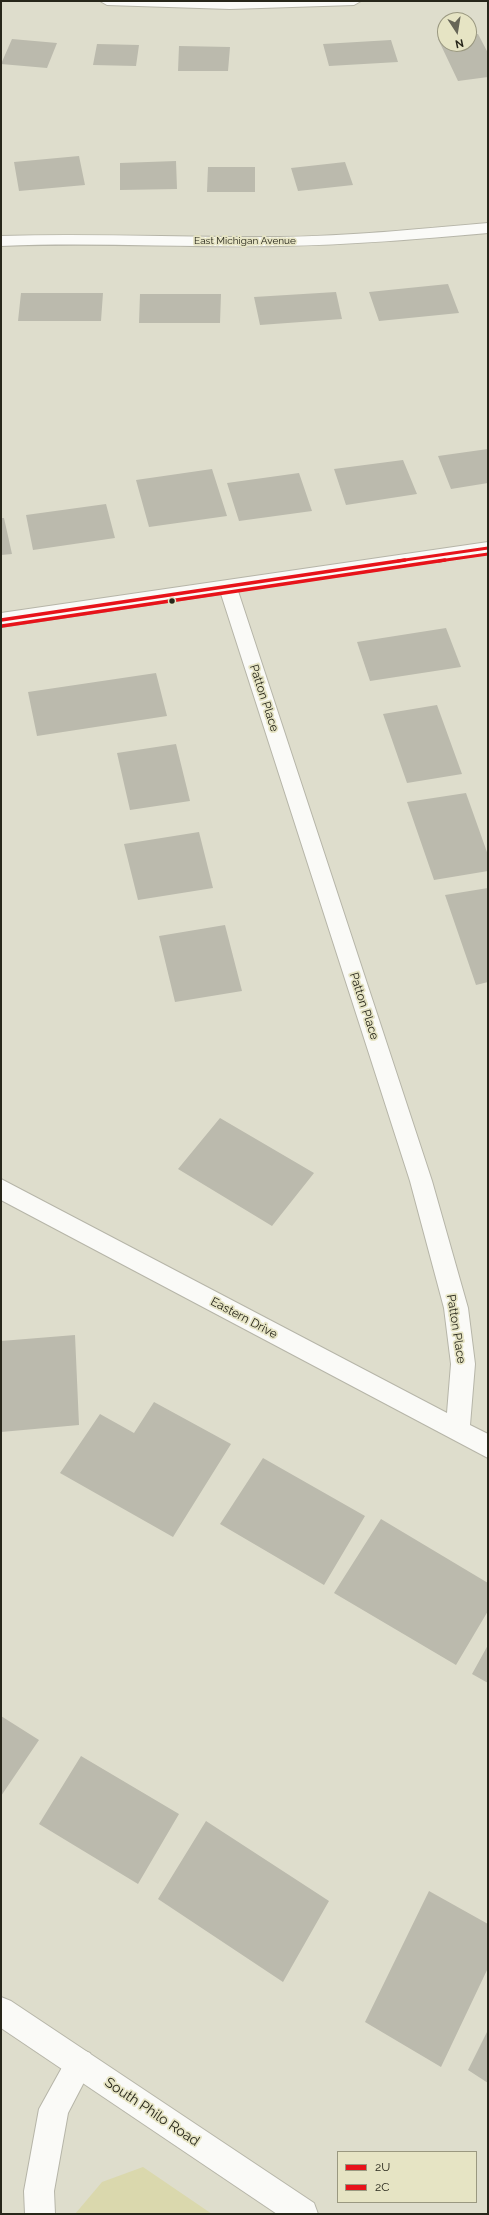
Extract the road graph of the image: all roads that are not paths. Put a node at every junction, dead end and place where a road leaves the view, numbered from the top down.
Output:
1 (108, 1) edge
2 (354, 1) edge
3 (488, 228) edge
4 (1, 241) edge
5 (488, 548) edge
6 (228, 588) junction
7 (1, 620) edge
8 (1, 1189) edge
9 (458, 1431) junction
10 (488, 1447) edge
11 (1, 2011) edge
12 (80, 2063) junction
13 (40, 2214) edge
14 (303, 2214) edge

1 - 2 street
3 - 4 street, East Michigan Avenue
5 - 6 street
6 - 7 street
6 - 9 street, Patton Place
8 - 9 street, Eastern Drive
9 - 10 street, Eastern Drive
11 - 12 street, South Philo Road
12 - 13 street
12 - 14 street, South Philo Road

